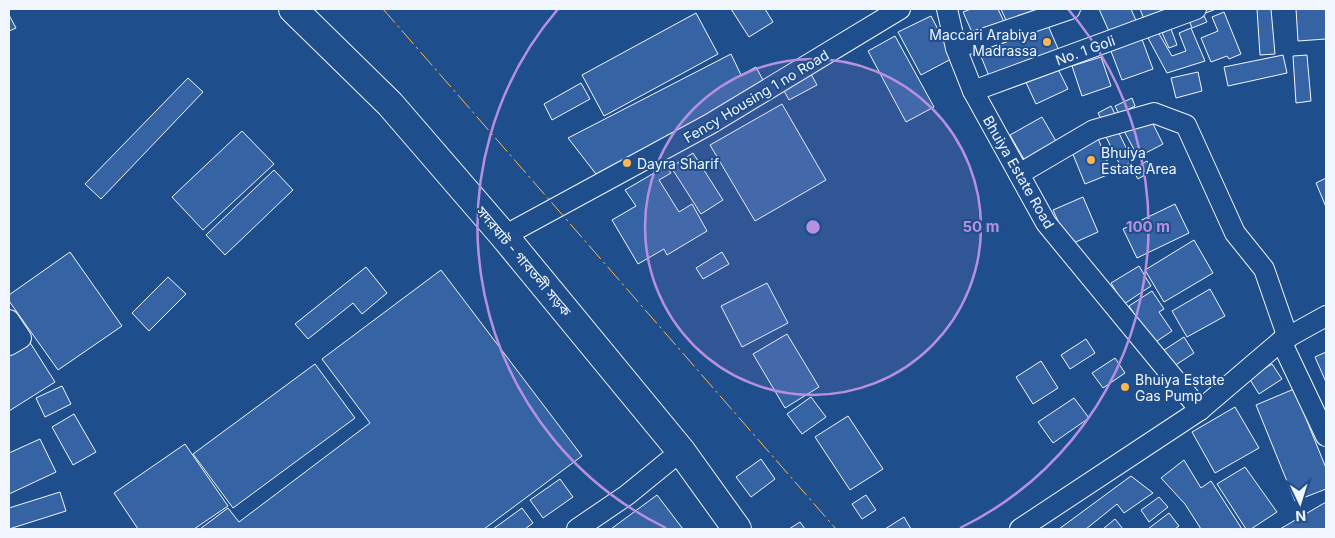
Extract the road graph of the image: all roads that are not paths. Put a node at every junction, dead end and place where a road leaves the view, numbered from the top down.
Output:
1 (293, 9) edge
2 (900, 9) edge
3 (947, 9) edge
4 (1070, 9) edge
5 (1196, 9) edge
6 (956, 48) junction
7 (974, 91) junction
8 (1019, 174) junction
9 (504, 236) junction
10 (1326, 316) edge
11 (9, 320) edge
12 (1285, 339) junction
13 (9, 346) edge
14 (1200, 410) junction
15 (1326, 436) edge
16 (681, 452) junction
17 (577, 529) edge
18 (737, 529) edge
19 (1020, 529) edge

1 - 9 highway, সদরঘাট - গাবতলী সড়ক
2 - 9 street, Fency Housing 1 no Road
3 - 6 street, Bhuiya Estate Road
4 - 6 street
5 - 7 street, No. 1 Goli
6 - 7 street, Bhuiya Estate Road
7 - 8 street, Bhuiya Estate Road
8 - 12 street
8 - 14 street, Bhuiya Estate Road
9 - 16 highway, সদরঘাট - গাবতলী সড়ক
10 - 12 street
11 - 13 street
12 - 14 street
12 - 15 street
14 - 19 street
16 - 17 street
16 - 18 highway, সদরঘাট - গাবতলী সড়ক

